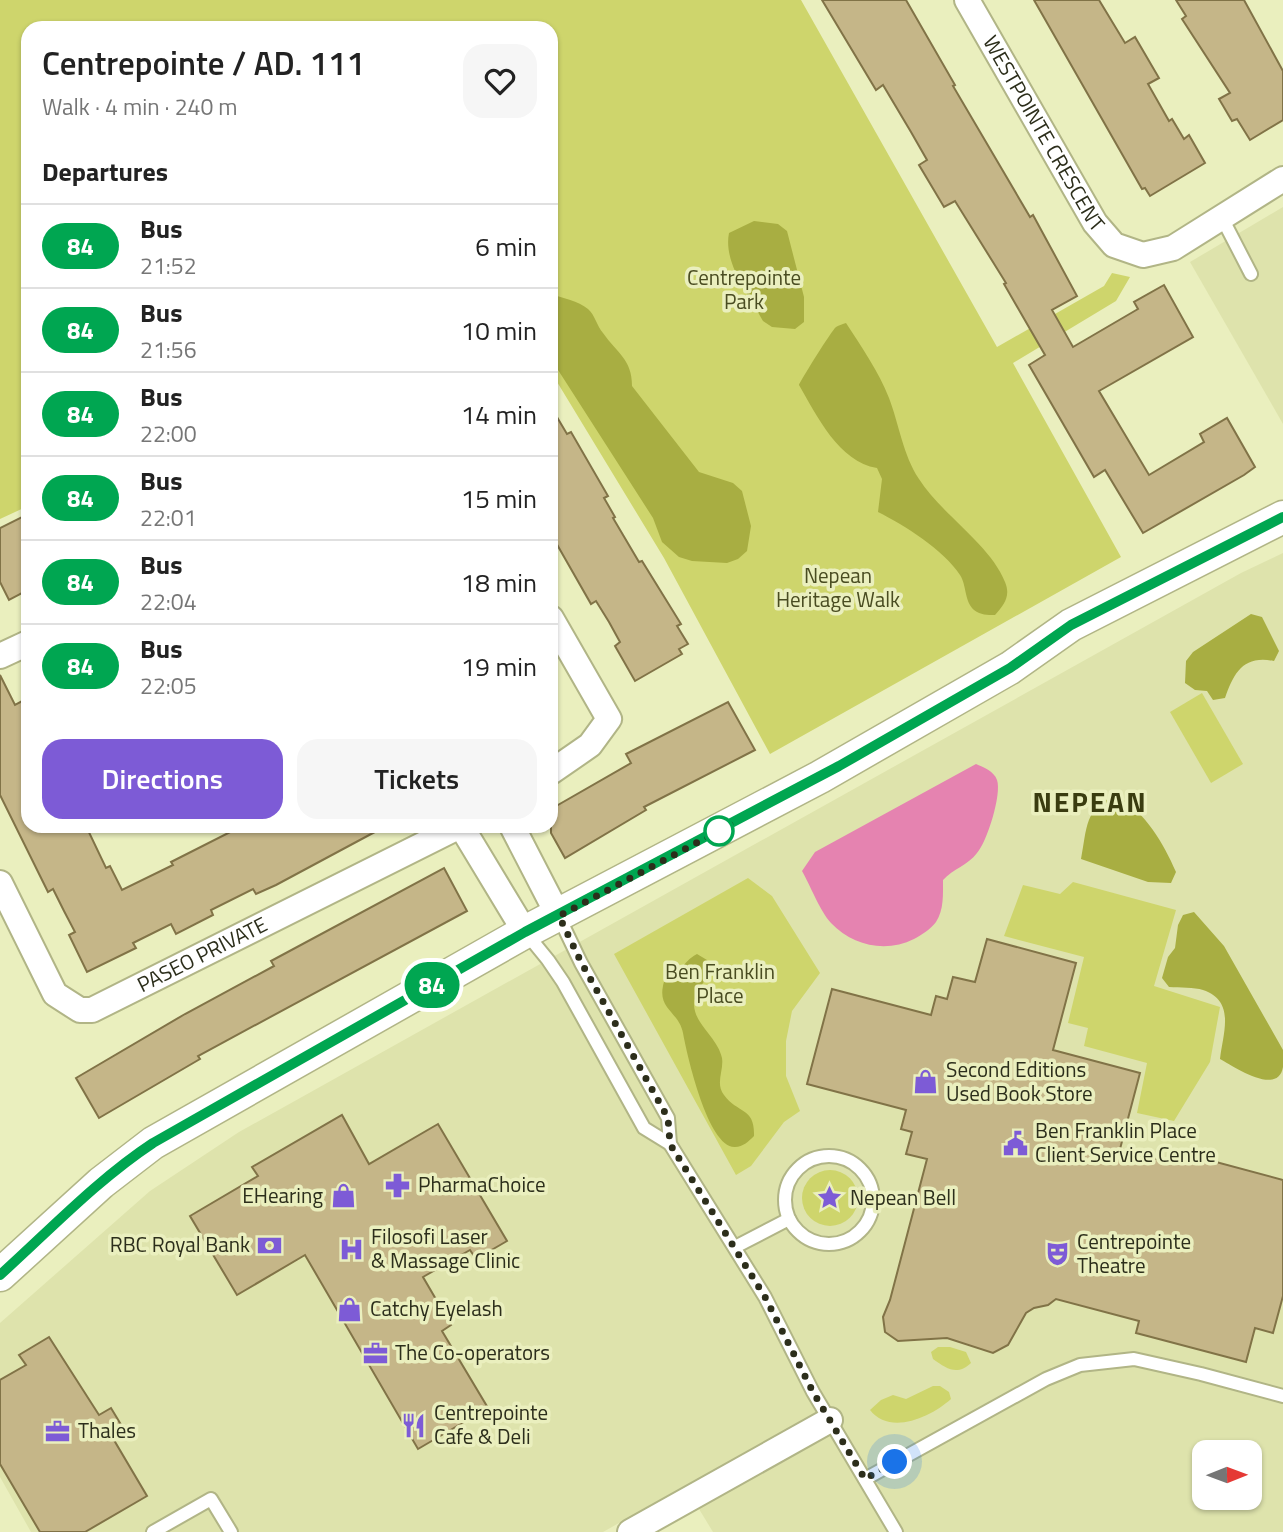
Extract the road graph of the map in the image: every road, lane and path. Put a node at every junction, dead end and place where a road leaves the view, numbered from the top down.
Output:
1 (967, 0) edge
2 (1283, 179) edge
3 (1221, 216) junction
4 (1251, 274) dead end
5 (1283, 517) edge
6 (558, 630) edge
7 (21, 646) edge
8 (0, 656) edge
9 (558, 767) edge
10 (447, 833) edge
11 (465, 833) edge
12 (516, 833) edge
13 (0, 883) edge
14 (559, 916) junction
15 (525, 932) junction
16 (670, 1144) junction
17 (789, 1220) junction
18 (735, 1247) junction
19 (0, 1275) edge
20 (1283, 1396) edge
21 (830, 1420) junction
22 (865, 1479) junction
23 (153, 1532) edge
24 (231, 1532) edge
25 (630, 1532) edge
26 (896, 1532) edge

1 - 3 street, WESTPOINTE CRESCENT
2 - 3 street, WESTPOINTE CRESCENT
3 - 4 lane
5 - 14 street
6 - 9 street
7 - 8 street
10 - 13 street, PASEO PRIVATE
11 - 15 street, PASEO PRIVATE
12 - 14 street
14 - 15 street
14 - 16 lane
15 - 16 lane
15 - 19 street
16 - 18 lane
17 - 17 lane
17 - 18 lane
18 - 21 lane
20 - 22 lane
21 - 22 lane
21 - 25 street
22 - 26 lane
23 - 24 lane

